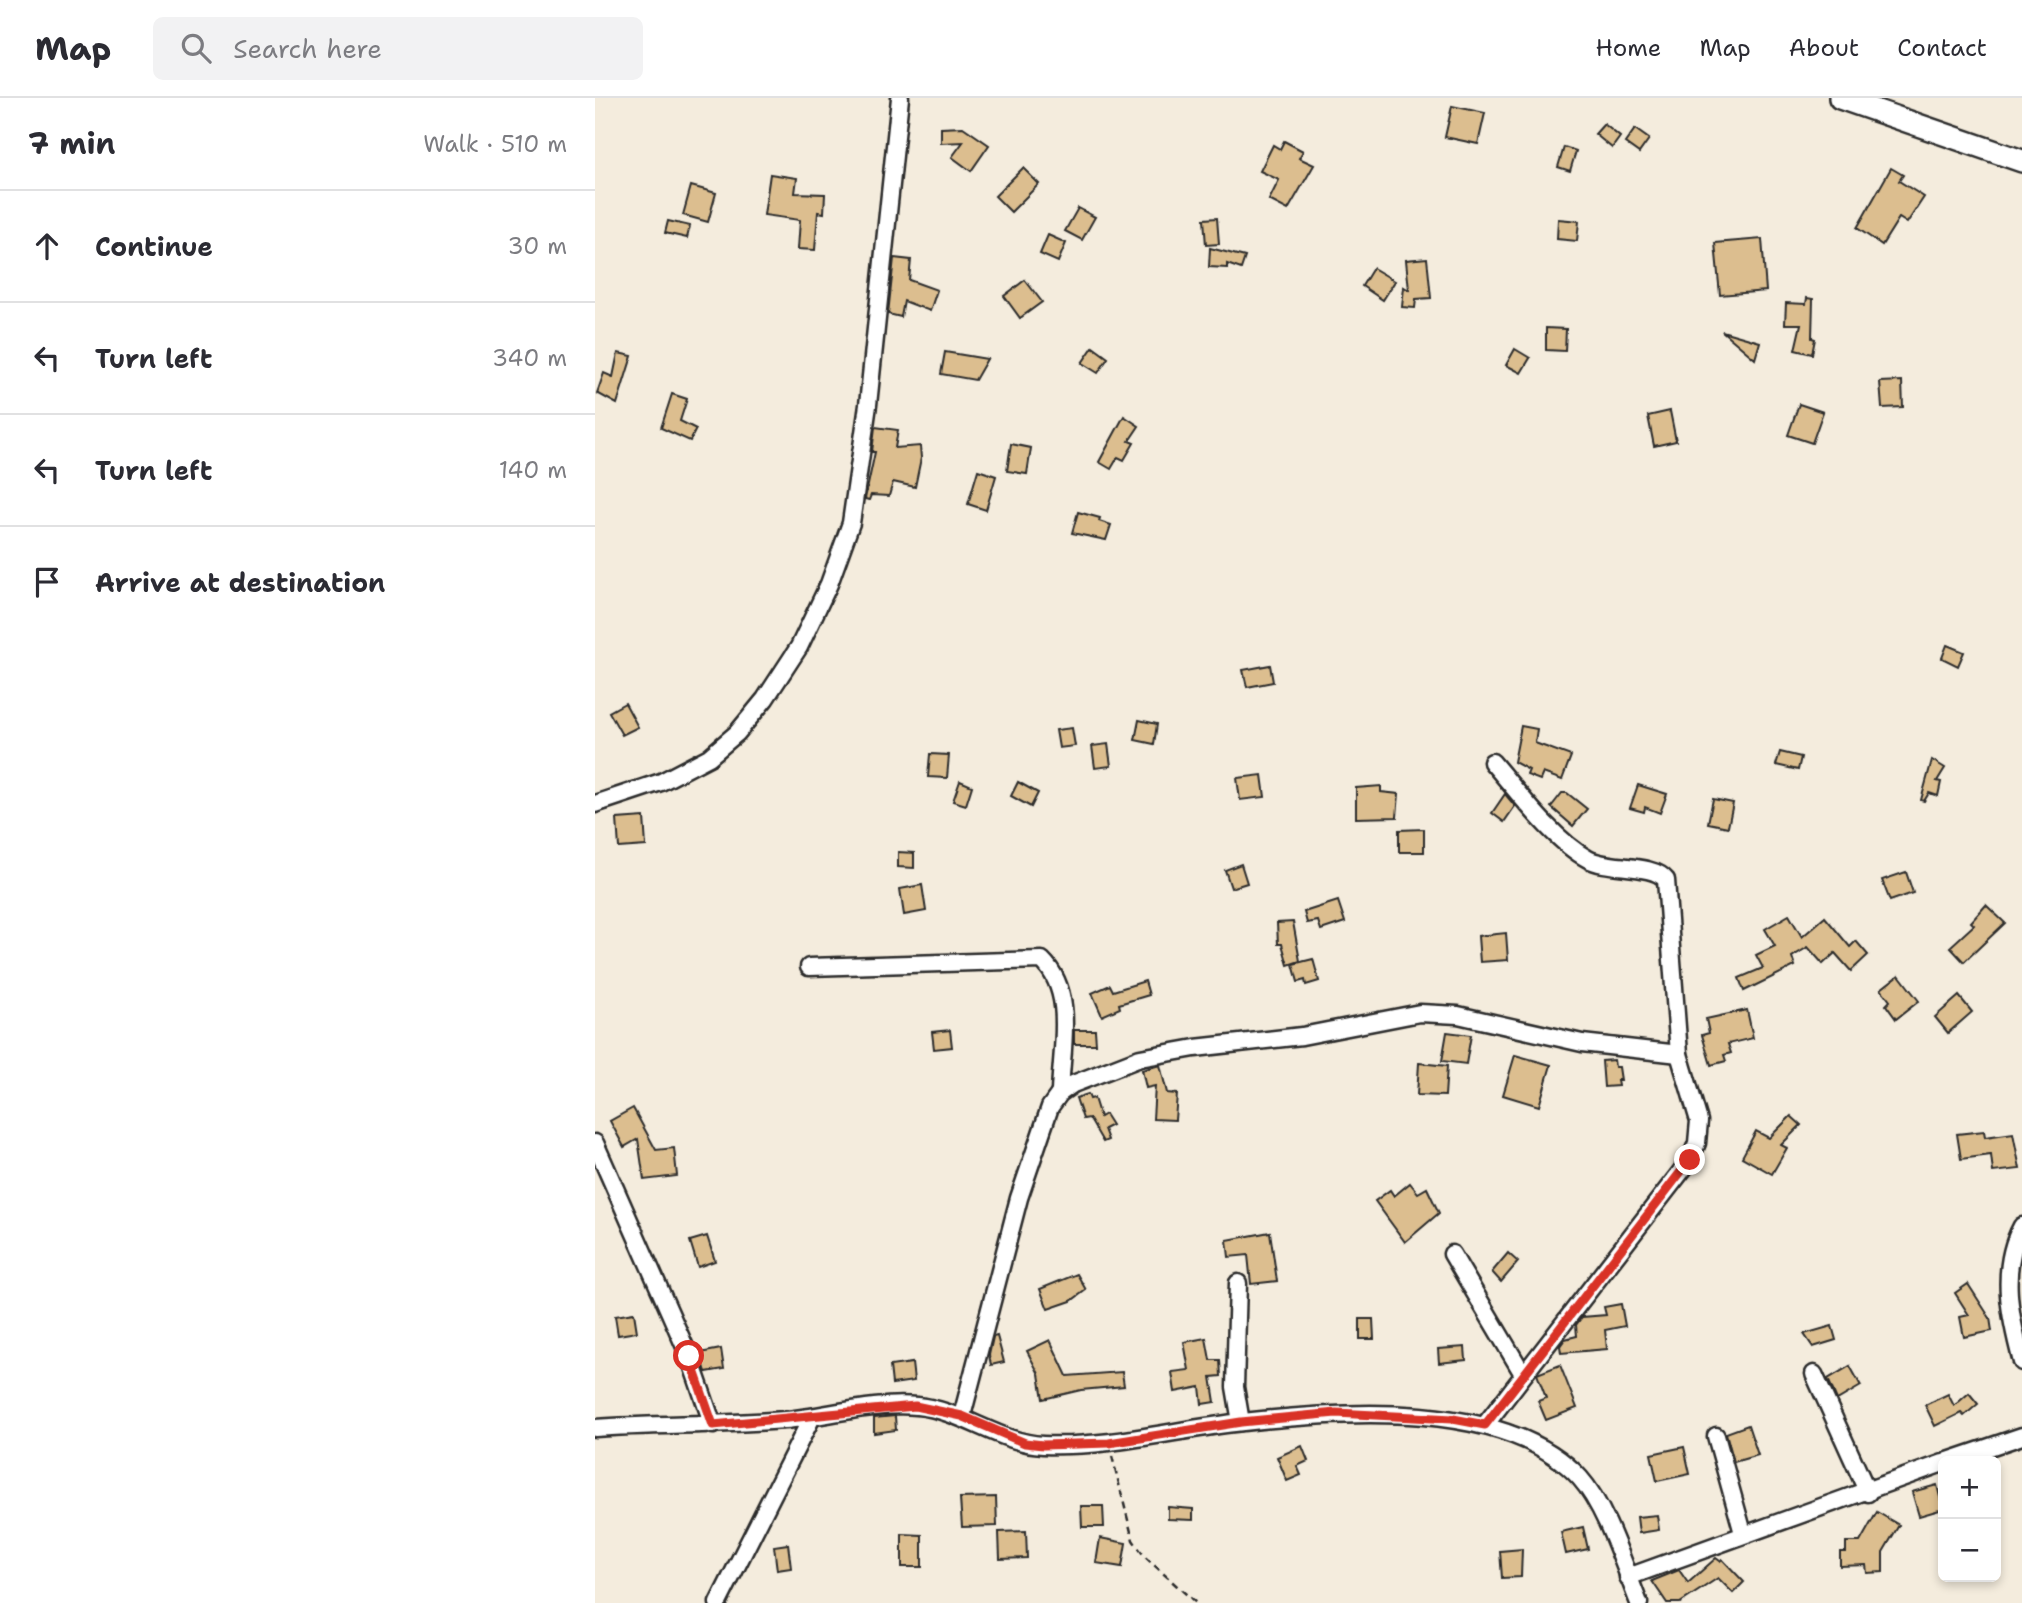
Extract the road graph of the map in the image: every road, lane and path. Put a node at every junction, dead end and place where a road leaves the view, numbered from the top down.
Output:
1 (900, 98) edge
2 (1840, 98) edge
3 (2022, 161) edge
4 (1492, 762) dead end
5 (595, 804) edge
6 (809, 967) dead end
7 (1679, 1054) junction
8 (1060, 1093) junction
9 (595, 1143) edge
10 (2022, 1226) edge
11 (1453, 1254) dead end
12 (1238, 1283) dead end
13 (2022, 1362) edge
14 (1523, 1374) junction
15 (1814, 1374) dead end
16 (962, 1416) junction
17 (813, 1417) junction
18 (1241, 1422) junction
19 (713, 1425) junction
20 (1485, 1425) junction
21 (595, 1428) edge
22 (1716, 1436) dead end
23 (2022, 1436) edge
24 (1109, 1443) junction
25 (1963, 1456) edge
26 (1938, 1465) edge
27 (1868, 1493) junction
28 (1743, 1533) junction
29 (1628, 1577) junction
30 (718, 1603) edge
31 (1196, 1603) edge
32 (1639, 1603) edge

1 - 5 street
2 - 3 street
4 - 7 street
6 - 8 street
7 - 8 street
7 - 14 street
8 - 16 street
9 - 19 street
10 - 13 street
11 - 14 street
12 - 18 street
14 - 20 street
15 - 27 street
16 - 17 street
16 - 24 street
17 - 19 street
17 - 30 street
18 - 20 street
18 - 24 street
19 - 21 street
20 - 29 street
22 - 28 street
23 - 25 street
24 - 31 path
26 - 27 street
27 - 28 street
28 - 29 street
29 - 32 street

